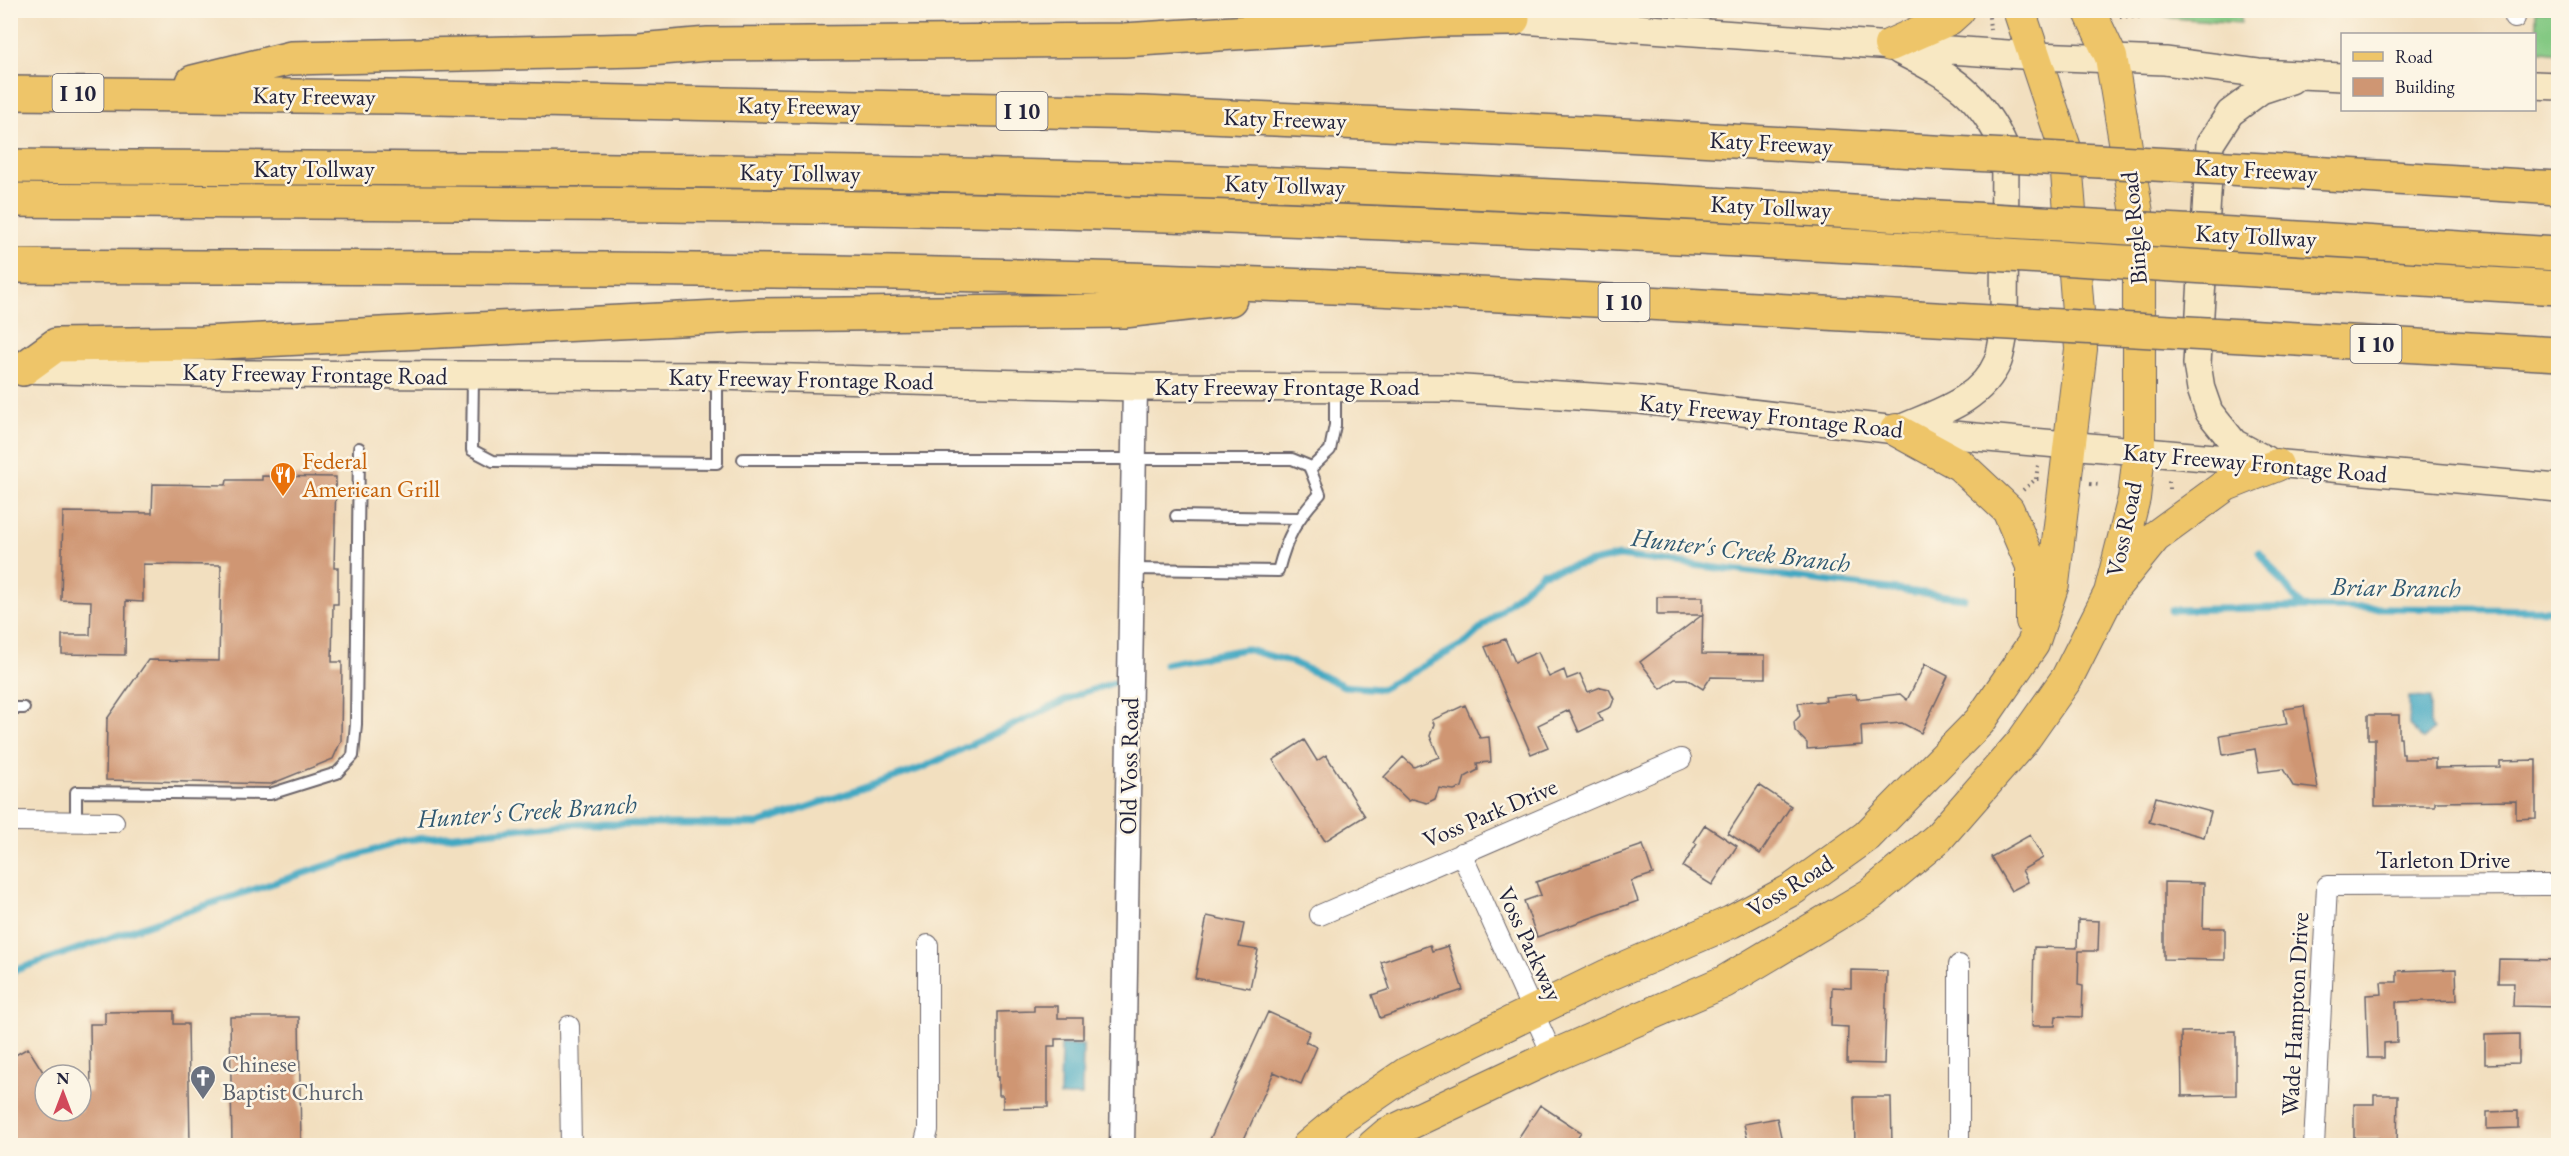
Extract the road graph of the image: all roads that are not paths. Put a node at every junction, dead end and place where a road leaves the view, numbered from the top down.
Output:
1 (1336, 10) edge
2 (2019, 10) edge
3 (2089, 10) edge
4 (1974, 14) edge
5 (1513, 19) junction
6 (1890, 45) junction
7 (2036, 56) junction
8 (2111, 57) junction
9 (2304, 75) junction
10 (2341, 77) edge
11 (2536, 85) edge
12 (2559, 86) edge
13 (10, 93) edge
14 (146, 93) junction
15 (10, 166) edge
16 (2559, 175) edge
17 (2445, 181) junction
18 (2559, 188) edge
19 (10, 201) edge
20 (2559, 254) edge
21 (10, 266) edge
22 (1331, 287) junction
23 (2559, 288) edge
24 (2472, 349) junction
25 (2559, 354) edge
26 (2559, 364) edge
27 (17, 369) edge
28 (473, 375) junction
29 (717, 376) junction
30 (1135, 387) junction
31 (1335, 388) junction
32 (1896, 430) junction
33 (2071, 446) junction
34 (358, 448) dead end
35 (2139, 453) junction
36 (743, 459) dead end
37 (1134, 460) junction
38 (2277, 465) junction
39 (1310, 469) junction
40 (2559, 488) edge
41 (1176, 516) dead end
42 (1298, 518) junction
43 (1132, 569) junction
44 (2110, 593) junction
45 (2033, 644) junction
46 (10, 708) edge
47 (24, 708) dead end
48 (1681, 759) dead end
49 (10, 820) edge
50 (76, 822) junction
51 (114, 822) dead end
52 (1461, 853) junction
53 (1838, 857) junction
54 (2559, 885) edge
55 (2327, 886) joint
56 (1871, 894) junction
57 (1320, 915) dead end
58 (928, 945) dead end
59 (1959, 965) dead end
60 (1532, 1010) junction
61 (570, 1026) dead end
62 (1553, 1056) junction
63 (571, 1146) edge
64 (924, 1146) edge
65 (1122, 1146) edge
66 (1308, 1146) edge
67 (1373, 1146) edge
68 (1959, 1146) edge
69 (2314, 1146) edge

1 - 5 main road
2 - 7 main road
3 - 8 main road, Bingle Road
4 - 6 main road
5 - 6 main road
5 - 14 highway
6 - 7 main road
6 - 32 main road
7 - 8 main road
7 - 33 main road
8 - 9 main road
8 - 35 main road, Bingle Road
9 - 10 main road
9 - 38 main road
11 - 12 main road
13 - 14 highway, Katy Freeway / I 10
14 - 17 highway, Katy Freeway / I 10, bridge
15 - 20 highway, Katy Tollway, bridge
16 - 17 highway
17 - 18 highway, Katy Freeway / I 10
19 - 23 highway, Katy Tollway, bridge
21 - 22 highway, I 10
22 - 24 highway, I 10, bridge
22 - 27 highway
24 - 25 highway, I 10
24 - 26 highway
27 - 28 main road, Katy Freeway Frontage Road
28 - 29 main road, Katy Freeway Frontage Road
28 - 29 lane
29 - 30 main road, Katy Freeway Frontage Road
30 - 31 main road, Katy Freeway Frontage Road
30 - 37 street, Old Voss Road
31 - 32 main road, Katy Freeway Frontage Road
31 - 39 lane
32 - 33 main road, Katy Freeway Frontage Road
32 - 45 main road
33 - 35 main road, Katy Freeway Frontage Road
33 - 45 main road, Voss Road
34 - 50 lane
35 - 38 main road, Katy Freeway Frontage Road
35 - 44 main road, Voss Road
36 - 37 lane
37 - 39 lane
37 - 43 street, Old Voss Road
38 - 40 main road, Katy Freeway Frontage Road
38 - 44 main road
39 - 42 lane
41 - 42 lane
42 - 43 lane
43 - 65 street, Old Voss Road
44 - 56 main road, Voss Road
45 - 53 main road, Voss Road
46 - 47 lane
48 - 52 street, Voss Park Drive
49 - 50 street
50 - 51 street
52 - 57 street, Voss Park Drive
52 - 60 street, Voss Parkway
53 - 56 main road
53 - 60 main road, Voss Road
54 - 55 street, Tarleton Drive
55 - 69 street, Wade Hampton Drive
56 - 62 main road, Voss Road
58 - 64 street
59 - 68 street
60 - 62 street, Voss Parkway
60 - 66 main road, Voss Road
61 - 63 street
62 - 67 main road, Voss Road

